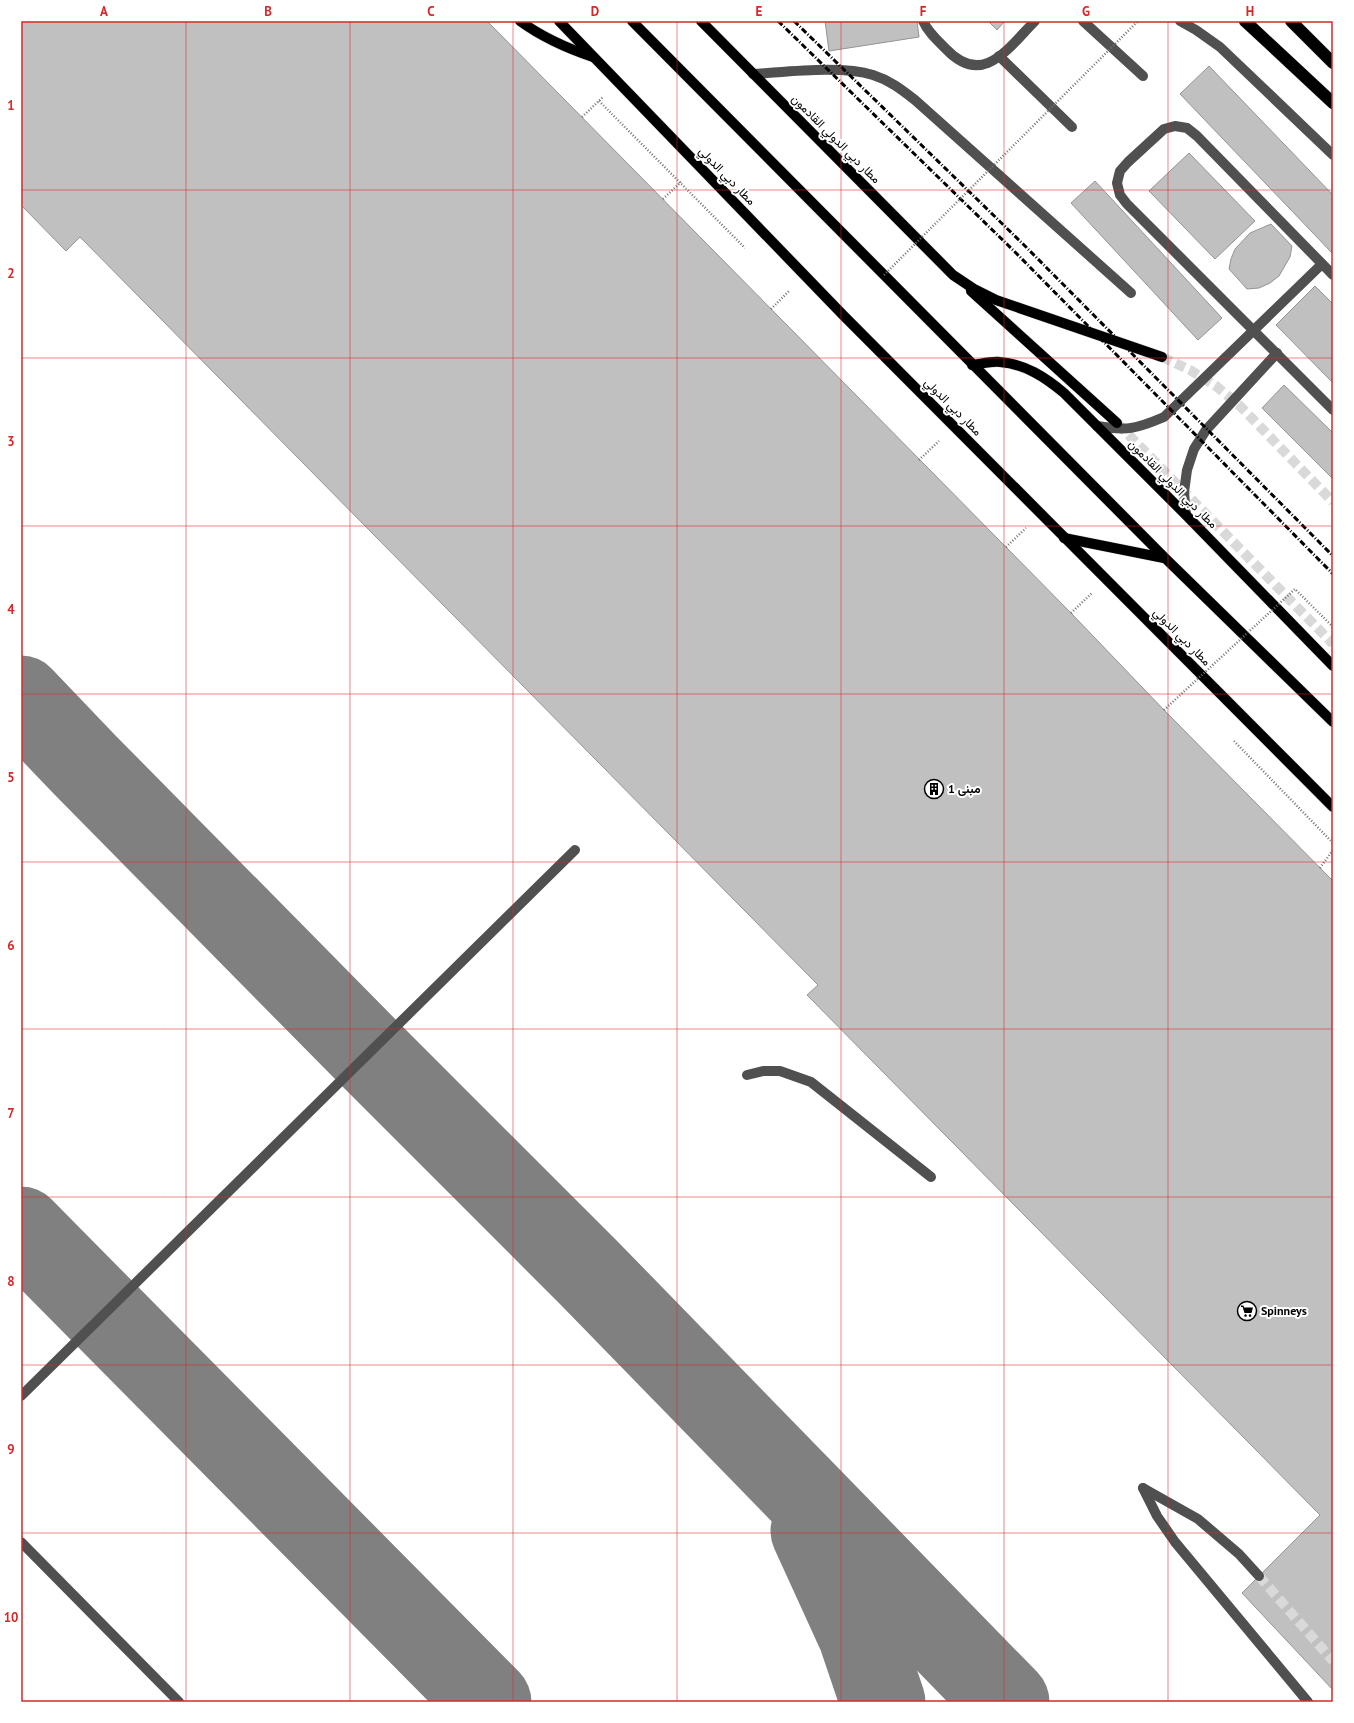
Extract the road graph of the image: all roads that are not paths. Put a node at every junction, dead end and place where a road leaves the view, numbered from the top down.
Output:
1 (520, 21) edge
2 (560, 21) edge
3 (632, 21) edge
4 (701, 21) edge
5 (922, 21) edge
6 (1035, 21) edge
7 (1083, 21) edge
8 (1180, 21) edge
9 (1245, 21) edge
10 (1291, 21) edge
11 (999, 56) junction
12 (596, 58) junction
13 (1333, 63) edge
14 (753, 74) junction
15 (1143, 76) dead end
16 (1333, 103) edge
17 (1072, 127) dead end
18 (1333, 155) edge
19 (1322, 264) junction
20 (953, 275) junction
21 (1333, 275) edge
22 (1131, 293) dead end
23 (1254, 330) junction
24 (1277, 353) junction
25 (1162, 357) tunnel mouth
26 (972, 365) junction
27 (1333, 410) edge
28 (1117, 423) tunnel mouth
29 (1097, 426) junction
30 (1186, 515) junction
31 (1064, 538) junction
32 (1165, 558) junction
33 (1333, 666) edge
34 (1333, 722) edge
35 (1333, 807) edge
36 (575, 850) dead end
37 (746, 1075) dead end
38 (931, 1177) dead end
39 (21, 1396) edge
40 (21, 1542) edge
41 (1259, 1576) tunnel mouth
42 (179, 1702) edge
43 (1308, 1702) edge

1 - 12 main road
2 - 12 main road, مطار دبي الدولي
3 - 26 main road
4 - 14 main road, مطار دبي الدولي القادمون
5 - 11 lane
6 - 11 lane
7 - 15 lane
8 - 18 lane
9 - 16 highway
10 - 13 highway
11 - 17 lane
12 - 31 main road, مطار دبي الدولي
14 - 20 main road, مطار دبي الدولي القادمون
14 - 22 lane
19 - 21 lane
19 - 23 lane
19 - 23 lane
20 - 25 main road, مطار دبي الدولي القادمون
20 - 28 main road, مطار دبي الدولي القادمون
23 - 24 lane
23 - 29 lane
24 - 27 lane
24 - 30 lane
26 - 29 main road, مطار دبي الدولي القادمون
26 - 32 main road
29 - 30 main road, مطار دبي الدولي القادمون
30 - 33 main road, مطار دبي الدولي القادمون
31 - 32 main road
31 - 35 main road, مطار دبي الدولي
32 - 34 main road
36 - 39 lane
37 - 38 lane
40 - 42 lane
41 - 43 lane

